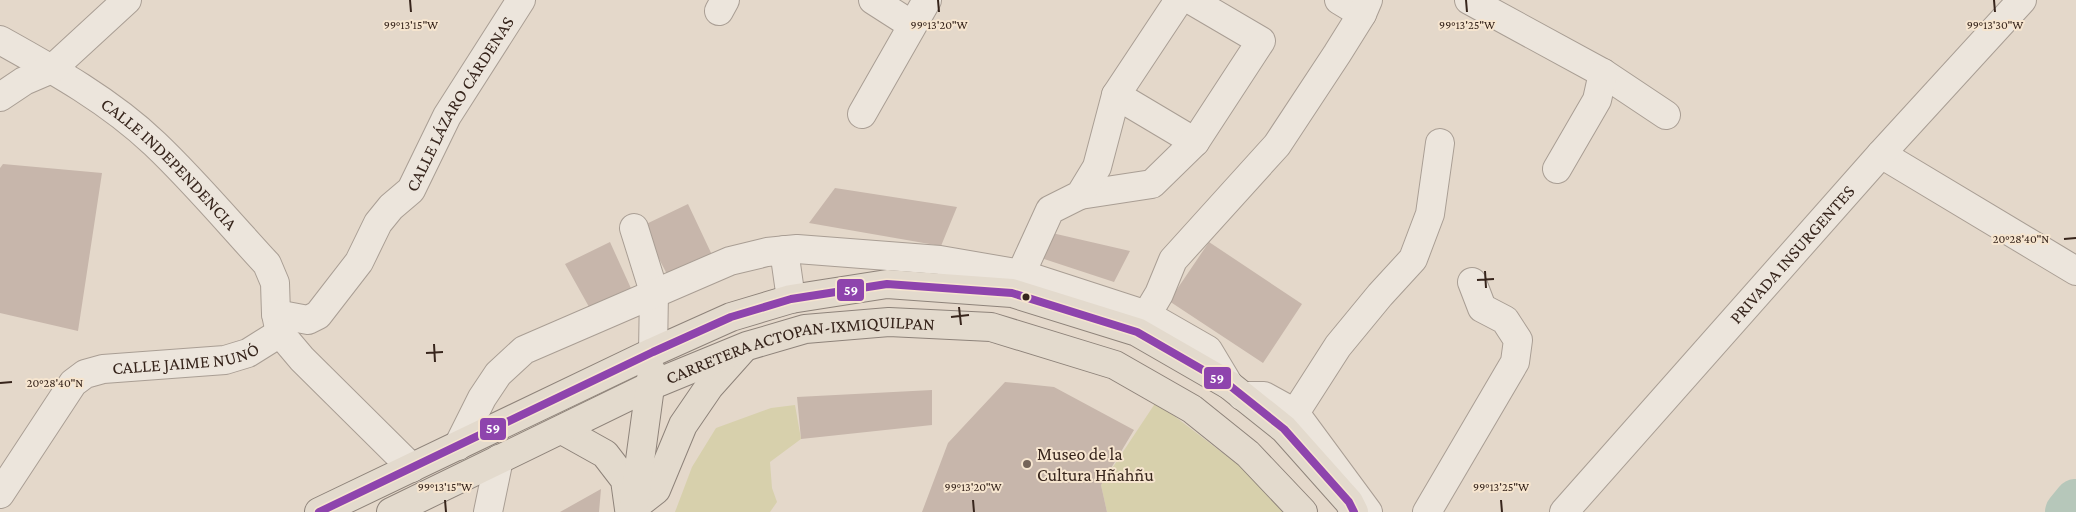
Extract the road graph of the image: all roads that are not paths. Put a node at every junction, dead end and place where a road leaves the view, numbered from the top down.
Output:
1 (127, 0) edge
2 (521, 0) edge
3 (873, 0) edge
4 (927, 0) edge
5 (1179, 0) edge
6 (1191, 0) edge
7 (1339, 0) edge
8 (1469, 0) edge
9 (2022, 0) edge
10 (1365, 7) edge
11 (912, 25) junction
12 (0, 40) edge
13 (52, 69) junction
14 (1603, 73) junction
15 (1116, 95) junction
16 (0, 97) edge
17 (862, 114) dead end
18 (1666, 115) dead end
19 (1195, 142) junction
20 (1440, 143) dead end
21 (1881, 154) junction
22 (1557, 170) dead end
23 (1080, 195) junction
24 (634, 228) dead end
25 (784, 250) junction
26 (903, 257) junction
27 (2076, 271) edge
28 (1472, 282) dead end
29 (1016, 283) junction
30 (903, 285) junction
31 (654, 292) junction
32 (791, 298) junction
33 (278, 323) junction
34 (1142, 323) junction
35 (747, 346) junction
36 (653, 352) junction
37 (652, 385) junction
38 (1235, 390) junction
39 (1295, 413) junction
40 (562, 430) junction
41 (458, 446) junction
42 (499, 459) junction
43 (412, 468) junction
44 (0, 494) edge
45 (632, 510) edge
46 (319, 512) edge
47 (391, 512) edge
48 (488, 512) edge
49 (1303, 512) edge
50 (1354, 512) edge
51 (1368, 512) edge
52 (1427, 512) edge
53 (1564, 512) edge

1 - 13 street
2 - 33 street, CALLE LÁZARO CÁRDENAS
3 - 11 street
4 - 11 street
5 - 15 street
6 - 19 street
7 - 10 street
8 - 14 street
9 - 21 street, PRIVADA INSURGENTES
10 - 34 street
11 - 17 street
12 - 13 street, CALLE INDEPENDENCIA
13 - 16 street
13 - 33 street, CALLE INDEPENDENCIA
14 - 18 street
14 - 22 street
15 - 19 street
15 - 23 street
19 - 23 street
20 - 39 street
21 - 27 street
21 - 53 street, PRIVADA INSURGENTES
23 - 29 street
24 - 31 street
25 - 26 street
25 - 31 street
25 - 32 street
26 - 29 street
26 - 30 street
28 - 52 street
29 - 30 main road
29 - 34 main road
30 - 32 main road
31 - 36 street
31 - 41 street
32 - 36 main road
33 - 43 street
33 - 44 street, CALLE JAIME NUNÓ
34 - 38 main road
35 - 37 main road, CARRETERA ACTOPAN-IXMIQUILPAN
35 - 45 main road
35 - 49 main road, CARRETERA ACTOPAN-IXMIQUILPAN
36 - 37 main road
36 - 41 main road
37 - 40 main road, CARRETERA ACTOPAN-IXMIQUILPAN
37 - 45 main road
38 - 39 street
38 - 50 main road
39 - 51 street
40 - 42 main road, CARRETERA ACTOPAN-IXMIQUILPAN
40 - 45 main road
41 - 43 main road
42 - 47 main road, CARRETERA ACTOPAN-IXMIQUILPAN
42 - 48 street
43 - 46 main road

